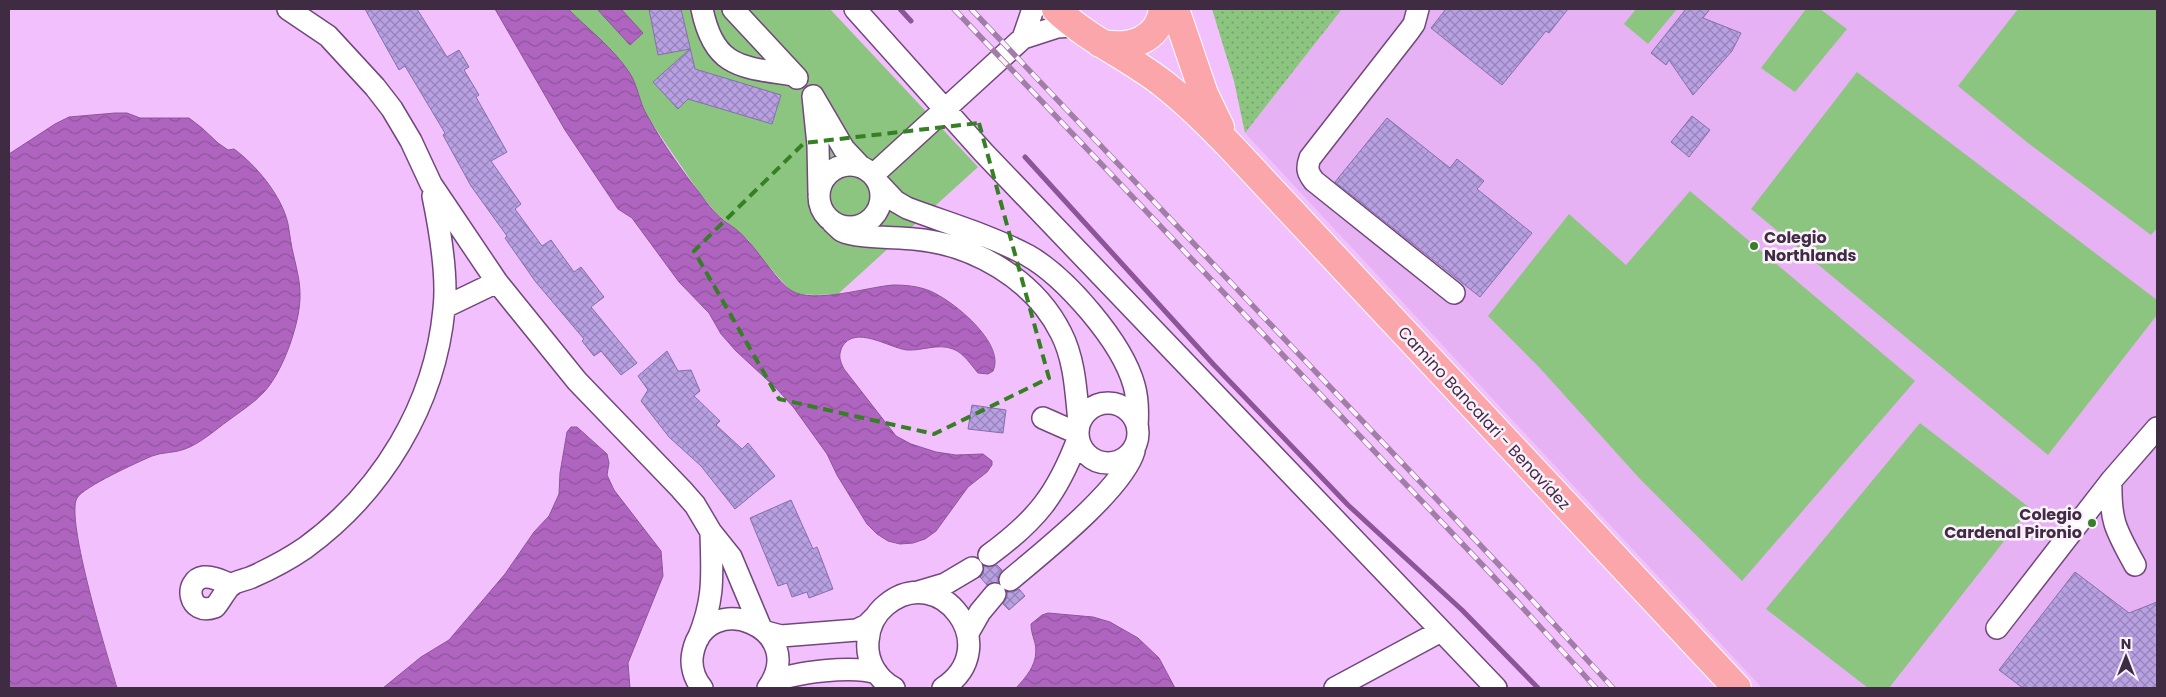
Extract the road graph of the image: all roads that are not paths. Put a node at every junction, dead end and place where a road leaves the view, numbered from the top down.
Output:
1 (288, 9) edge
2 (316, 9) edge
3 (702, 9) edge
4 (732, 9) edge
5 (855, 9) edge
6 (1033, 9) edge
7 (1163, 9) edge
8 (1175, 9) edge
9 (1194, 9) edge
10 (1418, 9) edge
11 (1065, 18) edge
12 (1023, 38) junction
13 (331, 39) junction
14 (1099, 42) junction
15 (793, 74) junction
16 (1200, 79) junction
17 (813, 96) junction
18 (945, 108) junction
19 (1232, 148) junction
20 (871, 175) junction
21 (431, 184) junction
22 (819, 197) junction
23 (833, 223) junction
24 (497, 282) junction
25 (1454, 293) dead end
26 (445, 307) junction
27 (1043, 418) dead end
28 (2157, 428) edge
29 (1078, 432) junction
30 (1137, 434) junction
31 (2112, 481) junction
32 (710, 532) junction
33 (1017, 535) junction
34 (989, 555) dead end
35 (1038, 556) junction
36 (2135, 564) dead end
37 (972, 568) dead end
38 (1010, 580) dead end
39 (232, 585) dead end
40 (916, 592) junction
41 (994, 594) dead end
42 (875, 617) junction
43 (1997, 628) dead end
44 (763, 629) junction
45 (1441, 631) junction
46 (968, 633) junction
47 (698, 639) junction
48 (877, 673) junction
49 (770, 685) edge
50 (701, 687) edge
51 (894, 688) edge
52 (943, 688) edge
53 (1336, 688) edge
54 (1496, 688) edge
55 (1737, 688) edge

1 - 13 street
2 - 13 street
3 - 15 street
4 - 15 street
5 - 18 street
6 - 12 street
7 - 14 main road
8 - 16 main road, Camino Bancalari - Benavídez
9 - 16 main road
10 - 25 street
11 - 12 street
11 - 14 main road, Camino Bancalari - Benavídez
12 - 18 street
13 - 21 street
14 - 19 main road, Camino Bancalari - Benavídez
15 - 17 street
16 - 19 main road, Camino Bancalari - Benavídez
17 - 20 street
17 - 22 street
18 - 20 street
18 - 45 street
19 - 55 main road, Camino Bancalari - Benavídez
20 - 22 street
20 - 23 street
20 - 30 street
21 - 24 street
21 - 26 street
22 - 23 street
23 - 29 street
24 - 26 street
24 - 32 street
26 - 39 street
27 - 29 street
28 - 31 street
29 - 30 street
29 - 30 street
29 - 33 street
30 - 35 street
31 - 36 street
31 - 43 street
32 - 44 street
32 - 47 street
33 - 34 street
33 - 35 street
35 - 38 street
37 - 40 street
40 - 42 street
40 - 46 street
41 - 46 street
42 - 44 street
42 - 48 street
44 - 47 street
44 - 49 street
45 - 53 street
45 - 54 street
46 - 52 street
47 - 50 street
48 - 49 street
48 - 51 street

